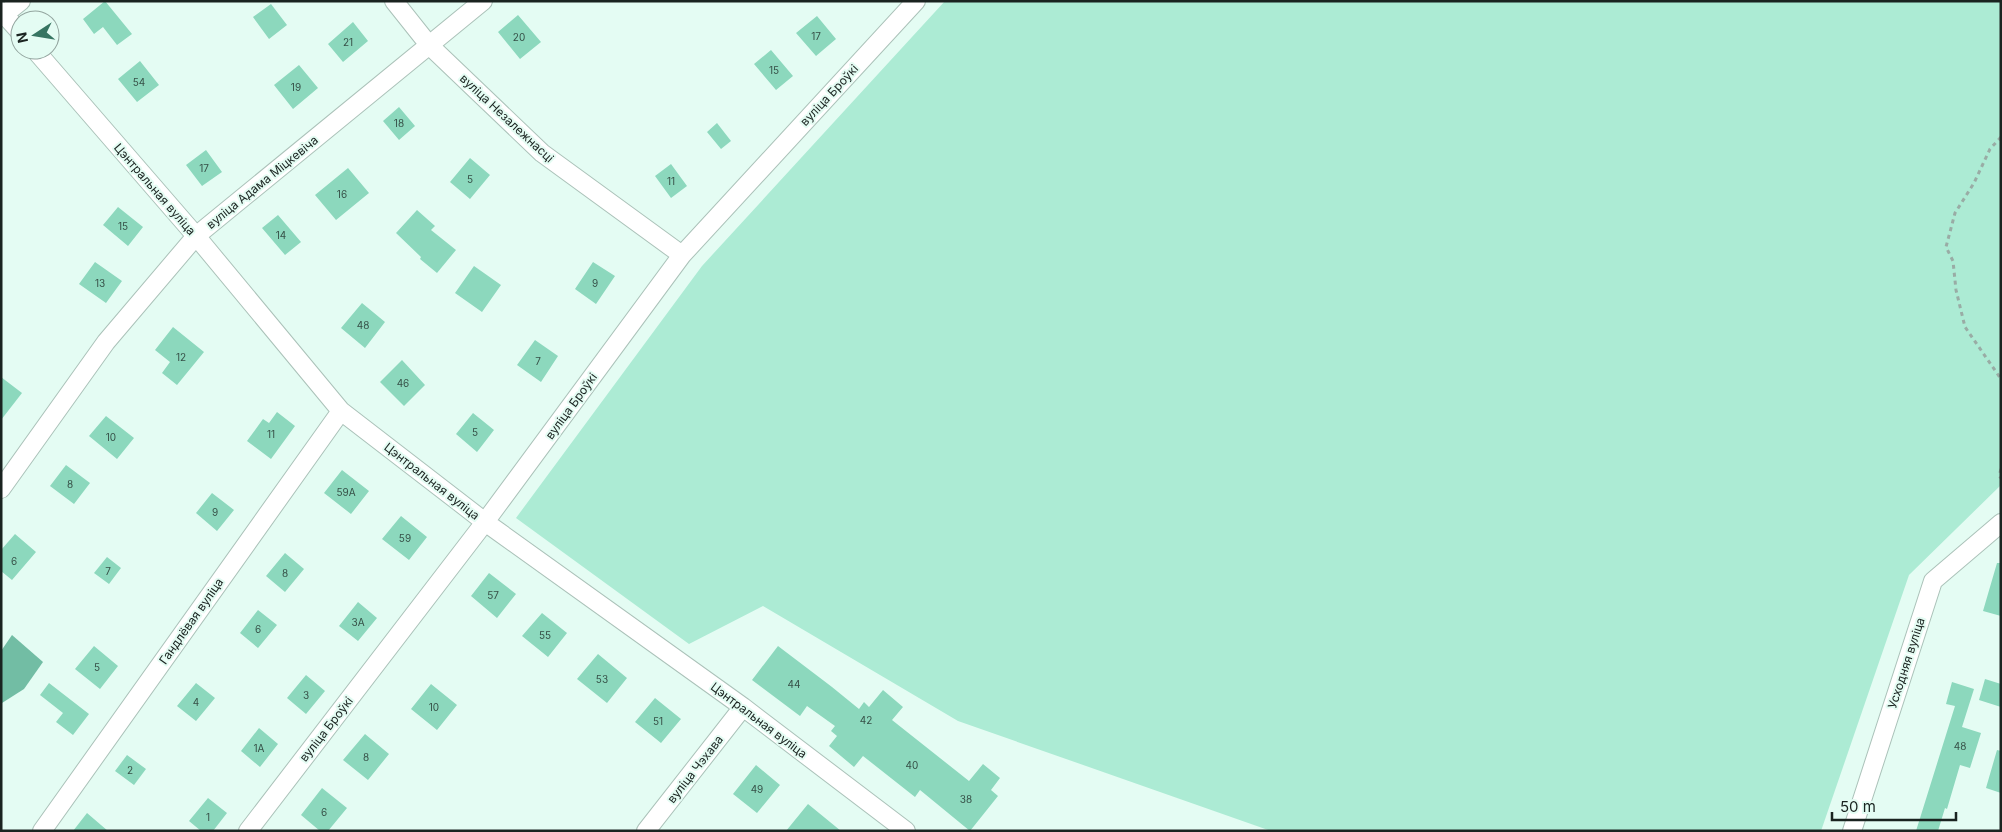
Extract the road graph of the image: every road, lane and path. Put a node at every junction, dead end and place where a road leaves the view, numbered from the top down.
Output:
1 (21, 1) edge
2 (394, 1) edge
3 (483, 1) edge
4 (916, 1) edge
5 (2, 14) edge
6 (429, 46) junction
7 (44, 60) edge
8 (2001, 137) edge
9 (196, 236) junction
10 (682, 255) junction
11 (2001, 379) edge
12 (341, 411) junction
13 (2001, 469) edge
14 (2001, 478) edge
15 (1, 489) edge
16 (485, 522) junction
17 (2001, 523) edge
18 (743, 707) junction
19 (42, 831) edge
20 (248, 831) edge
21 (646, 831) edge
22 (906, 831) edge
23 (1852, 831) edge

1 - 5 street
2 - 6 street, вуліца Незалежнасці
3 - 6 street, вуліца Адама Міцкевіча
4 - 10 street, вуліца Броўкі
6 - 9 street, вуліца Адама Міцкевіча
6 - 10 street, вуліца Незалежнасці
7 - 9 street, Цэнтральная вуліца
8 - 11 path
9 - 12 street, Цэнтральная вуліца
9 - 15 street, вуліца Адама Міцкевіча
10 - 16 street, вуліца Броўкі
12 - 16 street, Цэнтральная вуліца
12 - 19 street, Гандлёвая вуліца
13 - 14 path
16 - 18 street, Цэнтральная вуліца
16 - 20 street, вуліца Броўкі
17 - 23 street, Усходняя вуліца
18 - 21 street, вуліца Чэхава
18 - 22 street, Цэнтральная вуліца

